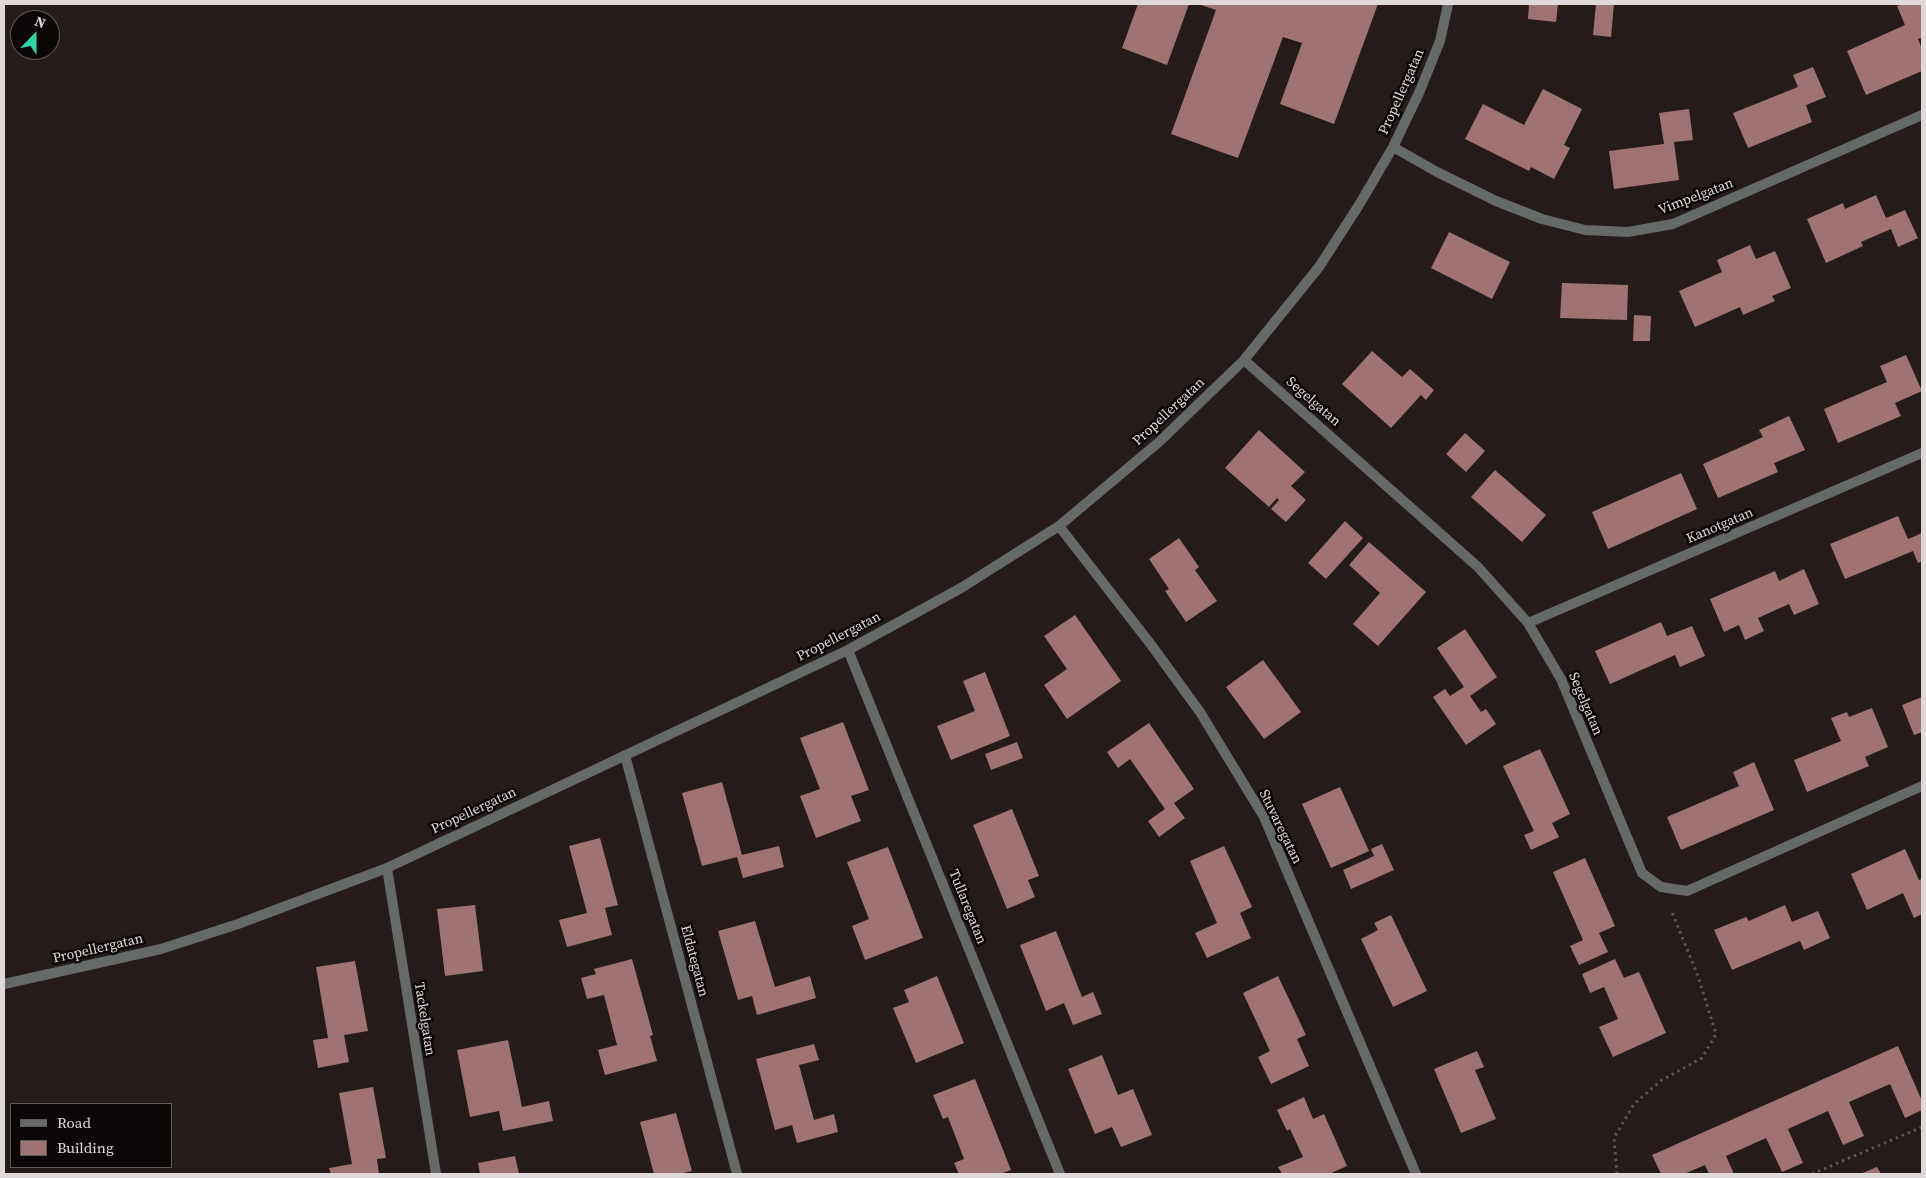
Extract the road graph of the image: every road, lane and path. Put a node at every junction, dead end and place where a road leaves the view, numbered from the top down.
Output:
1 (1448, 4) edge
2 (1922, 115) edge
3 (1393, 146) junction
4 (1244, 360) junction
5 (1922, 453) edge
6 (1059, 526) junction
7 (1528, 623) junction
8 (848, 650) junction
9 (625, 755) junction
10 (1922, 786) edge
11 (387, 868) junction
12 (1661, 886) junction
13 (4, 984) edge
14 (1922, 1127) edge
15 (436, 1174) edge
16 (737, 1174) edge
17 (1060, 1174) edge
18 (1416, 1174) edge
19 (1616, 1174) edge
20 (1812, 1174) edge

1 - 3 street, Propellergatan
2 - 3 street, Vimpelgatan
3 - 4 street, Propellergatan
4 - 6 street, Propellergatan
4 - 7 street, Segelgatan
5 - 7 street, Kanotgatan
6 - 8 street, Propellergatan
6 - 18 street, Stuvaregatan
7 - 12 street, Segelgatan
8 - 9 street, Propellergatan
8 - 17 street, Tullaregatan
9 - 11 street, Propellergatan
9 - 16 street, Eldategatan
10 - 12 street, Segelgatan
11 - 13 street, Propellergatan
11 - 15 street, Tackelgatan
12 - 19 path
14 - 20 path

